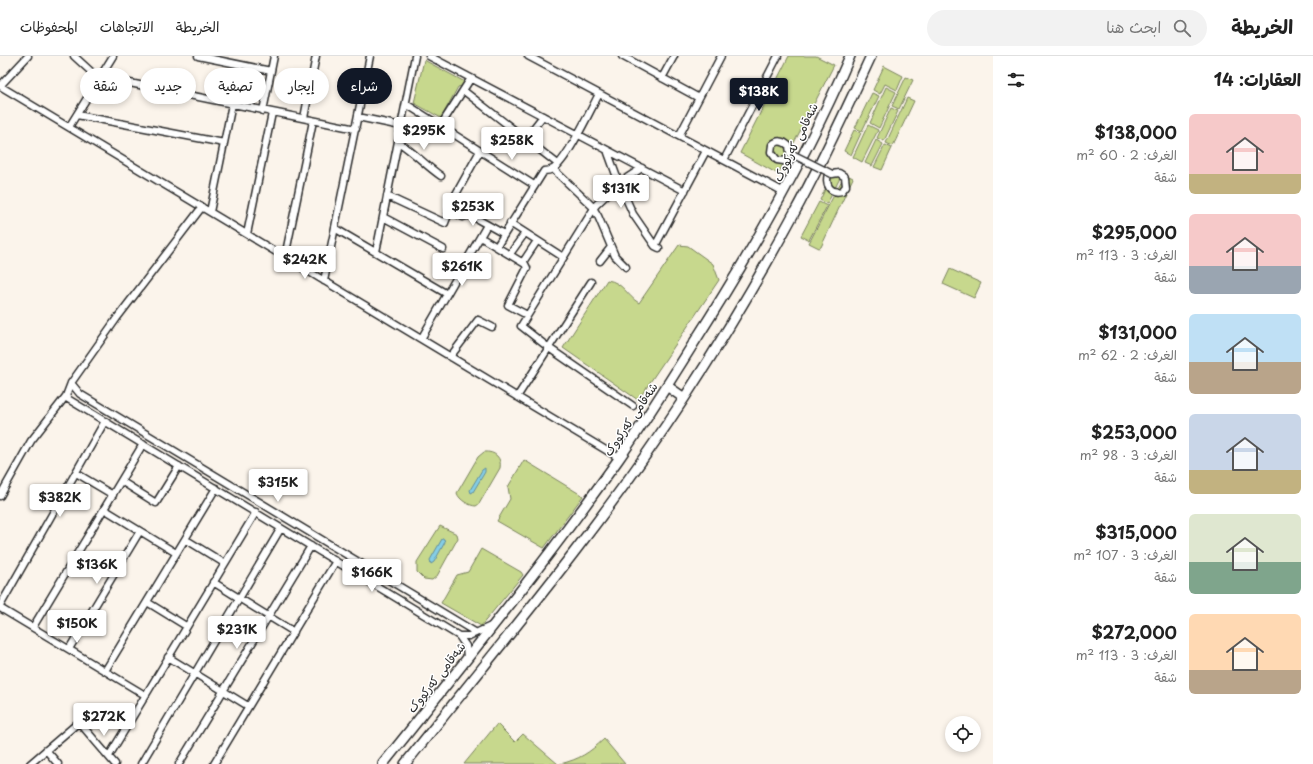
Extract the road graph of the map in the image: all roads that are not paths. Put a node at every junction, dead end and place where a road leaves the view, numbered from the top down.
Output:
1 (28, 56) edge
2 (74, 56) edge
3 (113, 56) edge
4 (198, 56) edge
5 (233, 56) edge
6 (274, 56) edge
7 (316, 56) edge
8 (370, 56) edge
9 (415, 56) edge
10 (430, 56) edge
11 (528, 56) edge
12 (622, 56) edge
13 (674, 56) edge
14 (721, 56) edge
15 (778, 56) edge
16 (850, 56) edge
17 (871, 56) edge
18 (232, 63) junction
19 (88, 68) edge
20 (105, 68) edge
21 (271, 71) junction
22 (471, 78) junction
23 (662, 78) junction
24 (132, 84) edge
25 (0, 86) edge
26 (464, 91) junction
27 (599, 94) junction
28 (204, 98) edge
29 (699, 98) junction
30 (83, 104) edge
31 (232, 104) joint
32 (406, 104) junction
33 (263, 111) junction
34 (272, 113) junction
35 (77, 115) junction
36 (543, 116) junction
37 (358, 117) junction
38 (304, 118) junction
39 (313, 121) junction
40 (441, 125) junction
41 (401, 126) junction
42 (70, 127) junction
43 (356, 129) junction
44 (579, 134) junction
45 (679, 136) junction
46 (525, 139) junction
47 (398, 142) junction
48 (224, 143) junction
49 (607, 150) junction
50 (480, 151) junction
51 (706, 151) junction
52 (791, 157) dead end
53 (724, 160) junction
54 (558, 164) junction
55 (642, 168) junction
56 (553, 169) junction
57 (828, 174) dead end
58 (441, 176) dead end
59 (619, 183) junction
60 (534, 185) junction
61 (685, 191) junction
62 (784, 192) junction
63 (387, 196) junction
64 (202, 207) junction
65 (594, 208) junction
66 (449, 210) junction
67 (210, 212) junction
68 (383, 217) junction
69 (510, 223) junction
70 (488, 225) junction
71 (336, 229) junction
72 (525, 233) junction
73 (247, 234) junction
74 (504, 234) junction
75 (480, 237) junction
76 (537, 241) junction
77 (497, 246) junction
78 (611, 247) junction
79 (443, 249) dead end
80 (376, 252) junction
81 (510, 254) junction
82 (285, 257) junction
83 (563, 257) junction
84 (600, 261) dead end
85 (523, 262) junction
86 (626, 267) dead end
87 (324, 281) junction
88 (591, 282) dead end
89 (447, 294) junction
90 (527, 315) junction
91 (492, 326) dead end
92 (421, 339) junction
93 (549, 348) junction
94 (450, 357) junction
95 (70, 383) junction
96 (667, 386) junction
97 (66, 396) junction
98 (517, 397) junction
99 (684, 398) junction
100 (633, 406) dead end
101 (105, 422) junction
102 (143, 444) junction
103 (176, 452) junction
104 (619, 458) junction
105 (170, 461) junction
106 (179, 466) junction
107 (76, 473) junction
108 (121, 481) junction
109 (216, 488) junction
110 (113, 495) junction
111 (0, 496) edge
112 (104, 509) junction
113 (256, 512) junction
114 (300, 526) junction
115 (281, 528) junction
116 (140, 531) junction
117 (294, 536) junction
118 (185, 539) junction
119 (311, 546) junction
120 (176, 553) junction
121 (336, 561) junction
122 (224, 563) junction
123 (213, 582) junction
124 (239, 598) junction
125 (147, 602) junction
126 (0, 607) edge
127 (268, 616) junction
128 (186, 626) junction
129 (491, 626) junction
130 (33, 628) junction
131 (294, 632) junction
132 (475, 632) junction
133 (459, 636) junction
134 (69, 649) junction
135 (168, 657) junction
136 (467, 658) junction
137 (105, 671) junction
138 (195, 673) junction
139 (223, 691) junction
140 (145, 695) junction
141 (248, 706) junction
142 (46, 750) junction
143 (109, 756) junction
144 (30, 764) edge
145 (58, 764) edge
146 (115, 764) edge
147 (141, 764) edge
148 (179, 764) edge
149 (214, 764) edge
150 (383, 764) edge
151 (405, 764) edge

1 - 25 street
2 - 19 street
3 - 20 street
4 - 18 street
5 - 18 street
6 - 21 street
7 - 38 street
8 - 37 street
9 - 32 street
10 - 22 street
11 - 27 street
12 - 23 street
13 - 23 street
14 - 29 street
15 - 53 street
16 - 62 highway, شەقامی کەرکووک
17 - 99 highway
18 - 21 street
21 - 33 street
22 - 26 street
22 - 36 street
23 - 29 street
24 - 28 street
25 - 42 street
26 - 40 street
26 - 46 street
27 - 44 street
27 - 45 street
29 - 45 street
30 - 35 street
31 - 33 street
31 - 48 street
32 - 40 street
32 - 41 street
33 - 34 street
34 - 38 street
34 - 73 street
35 - 42 street
35 - 48 street
36 - 44 street
36 - 46 street
37 - 41 street
37 - 43 street
38 - 39 street
39 - 43 street
39 - 82 street
40 - 50 street
41 - 47 street
42 - 64 street
43 - 71 street
44 - 49 street
44 - 54 street
45 - 51 street
46 - 54 street
47 - 58 street
47 - 63 street
48 - 67 street
49 - 55 street
49 - 59 street
50 - 60 street
50 - 66 street
51 - 53 street
51 - 61 street
52 - 57 street, bridge
53 - 62 street
54 - 56 street
55 - 59 street
55 - 61 street
56 - 60 street
56 - 65 street
59 - 61 street
59 - 65 street
60 - 69 street
62 - 96 highway, شەقامی کەرکووک
63 - 66 street
63 - 68 street
64 - 67 street
64 - 95 street
65 - 78 street
65 - 83 street
66 - 70 street
67 - 73 street
68 - 79 street
68 - 80 street
69 - 72 street
69 - 74 street
70 - 74 street
70 - 75 street
71 - 80 street
71 - 87 street
72 - 76 street
72 - 81 street
73 - 82 street
74 - 77 street
75 - 77 street
75 - 89 street
76 - 83 street
76 - 85 street
77 - 81 street
78 - 84 street
78 - 86 street
80 - 89 street
81 - 85 street
82 - 87 street
83 - 90 street
85 - 90 street
87 - 92 street
88 - 93 street
89 - 92 street
90 - 93 street
91 - 94 street
92 - 94 street
93 - 98 street
93 - 100 street
94 - 98 street
95 - 97 street
95 - 103 street
96 - 99 highway
96 - 104 highway, شەقامی کەرکووک
97 - 101 street
97 - 111 street
98 - 104 street
99 - 151 highway
101 - 102 street
101 - 107 street
102 - 105 street
102 - 108 street
103 - 105 street
103 - 114 street
104 - 129 highway, شەقامی کەرکووک
105 - 106 street
106 - 108 street
106 - 109 street
107 - 110 street
107 - 126 street
108 - 110 street
109 - 113 street
109 - 118 street
110 - 112 street
112 - 116 street
112 - 130 street
113 - 115 street
113 - 122 street
114 - 117 street
114 - 132 street
115 - 117 street
115 - 124 street
116 - 120 street
116 - 134 street
117 - 119 street
118 - 120 street
118 - 122 street
119 - 121 street
119 - 127 street
120 - 125 street
121 - 131 street
121 - 133 street
122 - 123 street
123 - 124 street
123 - 128 street
124 - 127 street
124 - 138 street
125 - 128 street
125 - 137 street
126 - 130 street
127 - 131 street
127 - 139 street
128 - 135 street
129 - 132 street
129 - 136 highway, شەقامی کەرکووک
130 - 134 street
131 - 141 street
132 - 133 street
133 - 136 street
134 - 137 street
135 - 138 street
135 - 140 street
136 - 150 highway, شەقامی کەرکووک
137 - 140 street
138 - 139 street
138 - 147 street
139 - 141 street
139 - 148 street
140 - 143 street
141 - 149 street
142 - 143 street
142 - 144 street
142 - 145 street
143 - 146 street

